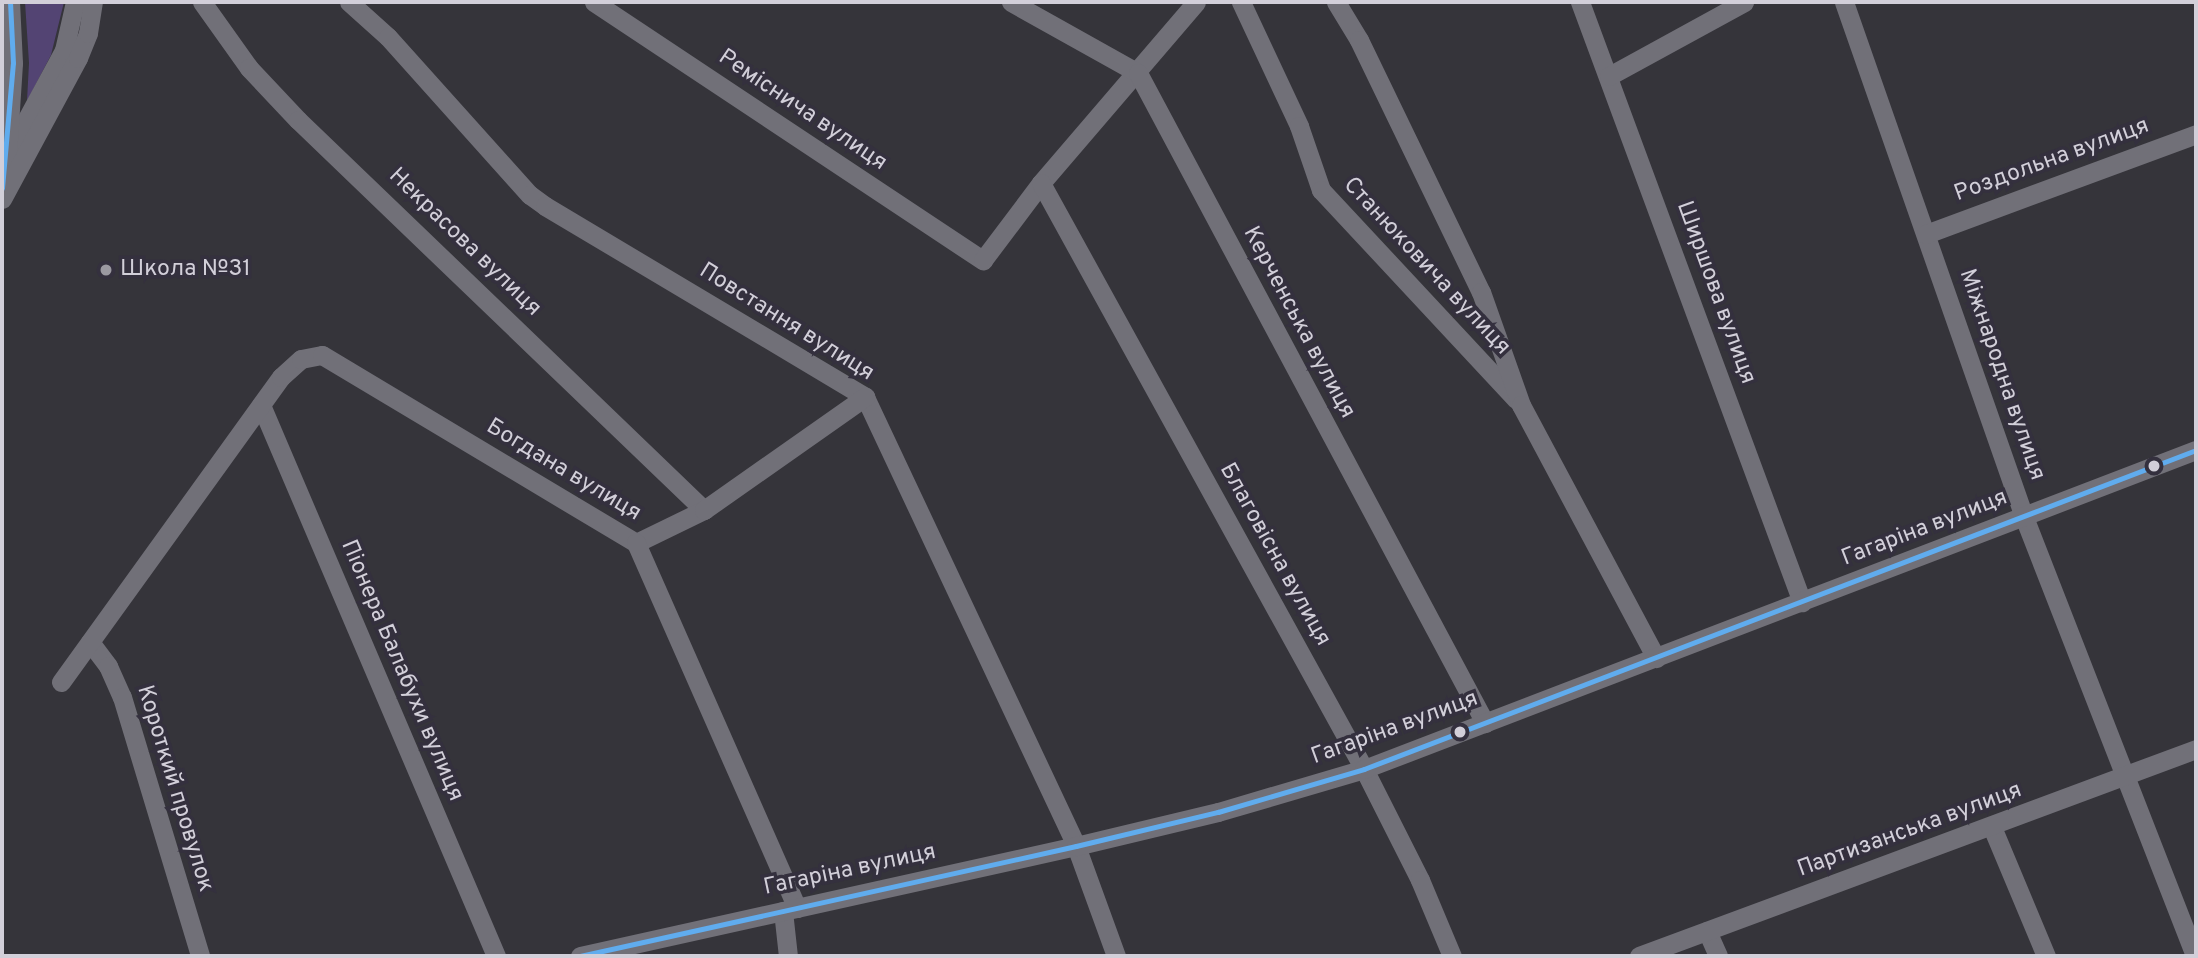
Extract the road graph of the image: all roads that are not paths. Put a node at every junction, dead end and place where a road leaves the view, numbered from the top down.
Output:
1 (10, 2) edge
2 (75, 2) edge
3 (93, 2) edge
4 (202, 2) edge
5 (349, 2) edge
6 (594, 2) edge
7 (1011, 2) edge
8 (1196, 2) edge
9 (1241, 2) edge
10 (1336, 2) edge
11 (1580, 2) edge
12 (1744, 2) edge
13 (1844, 2) edge
14 (1138, 73) junction
15 (1609, 76) junction
16 (2196, 134) edge
17 (7, 156) junction
18 (1041, 183) junction
19 (2, 188) edge
20 (2, 200) edge
21 (1926, 234) junction
22 (865, 397) junction
23 (261, 405) junction
24 (1521, 405) junction
25 (2196, 450) edge
26 (704, 510) junction
27 (2024, 517) junction
28 (636, 543) junction
29 (1802, 602) junction
30 (90, 642) junction
31 (1656, 657) junction
32 (61, 682) dead end
33 (1485, 723) junction
34 (2196, 749) edge
35 (1364, 769) junction
36 (2125, 778) junction
37 (1992, 827) junction
38 (1076, 846) junction
39 (790, 910) junction
40 (1707, 931) junction
41 (200, 956) edge
42 (496, 956) edge
43 (580, 956) edge
44 (788, 956) edge
45 (1116, 956) edge
46 (1452, 956) edge
47 (1639, 956) edge
48 (1718, 956) edge
49 (2046, 956) edge
50 (2195, 956) edge

1 - 17 street
2 - 17 street
3 - 20 street
4 - 26 street, Некрасова вулиця
5 - 22 street, Повстання вулиця
6 - 18 street, Реміснича вулиця
7 - 14 street
8 - 14 street
9 - 24 street, Станюковича вулиця
10 - 24 street, Станюковича вулиця
11 - 15 street, Ширшова вулиця
12 - 15 street
13 - 21 street, Міжнародна вулиця
14 - 18 street
14 - 33 street, Керченська вулиця
15 - 29 street, Ширшова вулиця
16 - 21 street, Роздольна вулиця
17 - 19 street
18 - 35 street, Благовісна вулиця
21 - 27 street, Міжнародна вулиця
22 - 26 street
22 - 38 street, Повстання вулиця
23 - 28 street, Богдана вулиця
23 - 30 street
23 - 42 street, Піонера Балабухи вулиця
24 - 31 street, Станюковича вулиця
25 - 27 street, Гагаріна вулиця
26 - 28 street
27 - 29 street, Гагаріна вулиця
27 - 36 street, Міжнародна вулиця
28 - 39 street, Богдана вулиця
29 - 31 street, Гагаріна вулиця
30 - 32 street
30 - 41 street, Короткий провулок
31 - 33 street, Гагаріна вулиця
33 - 35 street, Гагаріна вулиця
34 - 36 street, Партизанська вулиця
35 - 38 street, Гагаріна вулиця
35 - 46 street, Благовісна вулиця
36 - 37 street, Партизанська вулиця
36 - 50 street, Міжнародна вулиця
37 - 40 street, Партизанська вулиця
37 - 49 street
38 - 39 street, Гагаріна вулиця
38 - 45 street, Повстання вулиця
39 - 43 street, Гагаріна вулиця
39 - 44 street, Богдана вулиця
40 - 47 street, Партизанська вулиця
40 - 48 street

